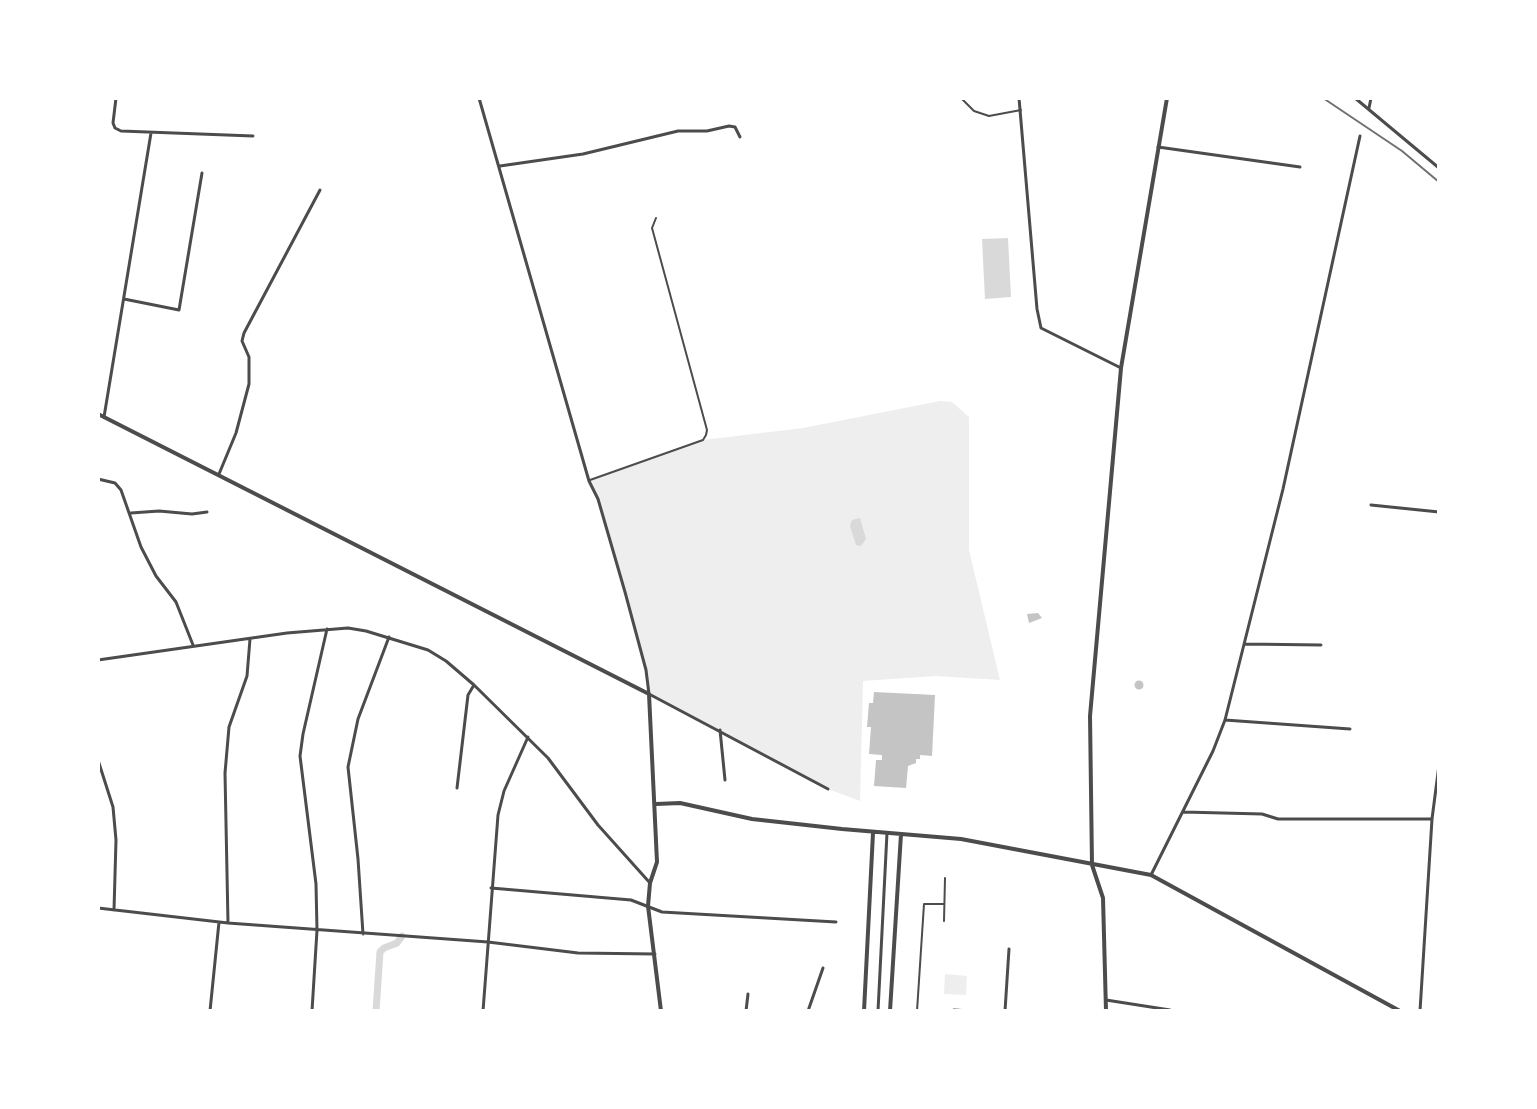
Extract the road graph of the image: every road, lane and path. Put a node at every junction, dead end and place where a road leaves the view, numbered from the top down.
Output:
1 (116, 98) edge
2 (479, 98) edge
3 (961, 98) edge
4 (1019, 98) edge
5 (1167, 98) edge
6 (1355, 98) edge
7 (1371, 98) edge
8 (1369, 108) junction
9 (1021, 110) junction
10 (151, 133) junction
11 (253, 136) dead end
12 (1360, 136) dead end
13 (740, 137) dead end
14 (1158, 147) junction
15 (500, 166) junction
16 (1300, 167) dead end
17 (1439, 168) edge
18 (202, 173) dead end
19 (320, 190) dead end
20 (656, 218) dead end
21 (124, 299) junction
22 (1121, 368) junction
23 (98, 414) edge
24 (104, 417) junction
25 (219, 474) junction
26 (98, 479) edge
27 (589, 481) junction
28 (1371, 505) dead end
29 (207, 512) dead end
30 (1439, 512) edge
31 (131, 513) junction
32 (327, 629) junction
33 (389, 637) junction
34 (250, 639) junction
35 (1244, 644) junction
36 (193, 645) junction
37 (1321, 645) dead end
38 (98, 660) edge
39 (474, 685) junction
40 (649, 694) junction
41 (1225, 720) junction
42 (1350, 729) dead end
43 (720, 730) junction
44 (528, 737) junction
45 (98, 760) edge
46 (1439, 766) edge
47 (725, 780) dead end
48 (457, 788) dead end
49 (828, 789) dead end
50 (656, 804) junction
51 (1183, 812) junction
52 (1432, 819) junction
53 (873, 833) junction
54 (887, 833) junction
55 (901, 834) junction
56 (1092, 865) junction
57 (1151, 875) junction
58 (945, 878) dead end
59 (650, 883) junction
60 (491, 888) junction
61 (944, 904) junction
62 (648, 906) junction
63 (98, 908) edge
64 (114, 910) junction
65 (944, 921) dead end
66 (219, 922) junction
67 (836, 922) dead end
68 (228, 923) junction
69 (317, 930) junction
70 (363, 934) junction
71 (488, 942) junction
72 (1009, 949) dead end
73 (655, 954) junction
74 (823, 968) dead end
75 (748, 994) dead end
76 (1106, 1000) junction
77 (954, 1010) edge
78 (1170, 1010) edge
79 (210, 1011) edge
80 (312, 1011) edge
81 (483, 1011) edge
82 (661, 1011) edge
83 (746, 1011) edge
84 (808, 1011) edge
85 (864, 1011) edge
86 (878, 1011) edge
87 (890, 1011) edge
88 (917, 1011) edge
89 (970, 1011) edge
90 (1005, 1011) edge
91 (1106, 1011) edge
92 (1400, 1011) edge
93 (1420, 1011) edge

1 - 10 street
2 - 15 street
3 - 9 lane
4 - 9 street
5 - 14 street
6 - 8 street
7 - 8 street
8 - 17 street
9 - 22 street
10 - 11 street
10 - 21 street
12 - 35 street
13 - 15 street
14 - 16 street
14 - 22 street
15 - 27 street
18 - 21 street
19 - 25 street
20 - 27 lane
21 - 24 street
22 - 56 street
23 - 24 street
24 - 25 street
25 - 40 street
26 - 31 street
27 - 40 street
28 - 30 street
29 - 31 street
31 - 36 street
32 - 33 street
32 - 34 street
32 - 69 street
33 - 39 street
33 - 70 street
34 - 36 street
34 - 68 street
35 - 37 street
35 - 41 street
36 - 38 street
39 - 44 street
39 - 48 street
40 - 43 street
40 - 50 street
41 - 42 street
41 - 51 street
43 - 47 street
43 - 49 street
44 - 59 street
44 - 60 street
45 - 64 street
46 - 52 street
50 - 53 street
50 - 59 street
51 - 52 street
51 - 57 street
52 - 93 street
53 - 54 street
53 - 85 street
54 - 55 street
54 - 86 street
55 - 56 street
55 - 87 street
56 - 57 street
56 - 76 street
57 - 92 street
58 - 61 lane
59 - 62 street
60 - 62 street
60 - 71 street
61 - 65 lane
61 - 88 lane
62 - 67 street
62 - 73 street
63 - 64 street
64 - 66 street
66 - 68 street
66 - 79 street
68 - 69 street
69 - 70 street
69 - 80 street
70 - 71 street
71 - 73 street
71 - 81 street
72 - 90 street
73 - 82 street
74 - 84 street
75 - 83 street
76 - 78 street
76 - 91 street
77 - 89 street

